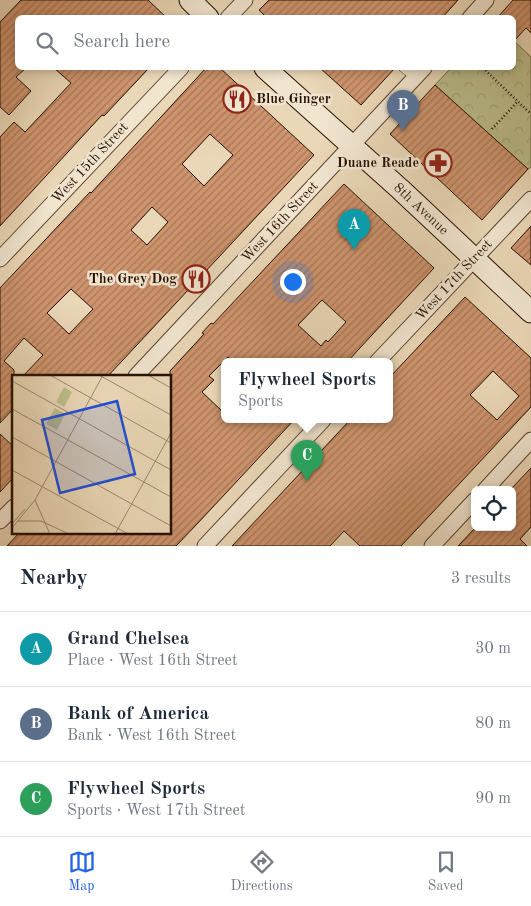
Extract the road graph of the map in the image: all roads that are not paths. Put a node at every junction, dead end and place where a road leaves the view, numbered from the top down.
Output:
1 (190, 0) edge
2 (245, 0) edge
3 (486, 0) edge
4 (205, 15) edge
5 (231, 15) edge
6 (473, 15) edge
7 (179, 70) edge
8 (267, 70) edge
9 (419, 72) edge
10 (352, 144) junction
11 (531, 198) edge
12 (475, 259) junction
13 (0, 260) edge
14 (531, 312) edge
15 (381, 358) edge
16 (137, 375) edge
17 (320, 423) edge
18 (531, 440) edge
19 (488, 486) edge
20 (471, 504) edge
21 (12, 509) edge
22 (0, 522) edge
23 (205, 546) edge
24 (432, 546) edge

1 - 4 main road
2 - 5 street
3 - 6 street
7 - 13 street, West 15th Street
8 - 10 main road, 8th Avenue
9 - 10 street, West 16th Street
10 - 12 main road, 8th Avenue
10 - 16 street, West 16th Street
11 - 12 street, West 17th Street
12 - 14 main road, 8th Avenue
12 - 15 street, West 17th Street
17 - 23 street
18 - 19 street
20 - 24 street
21 - 22 street

